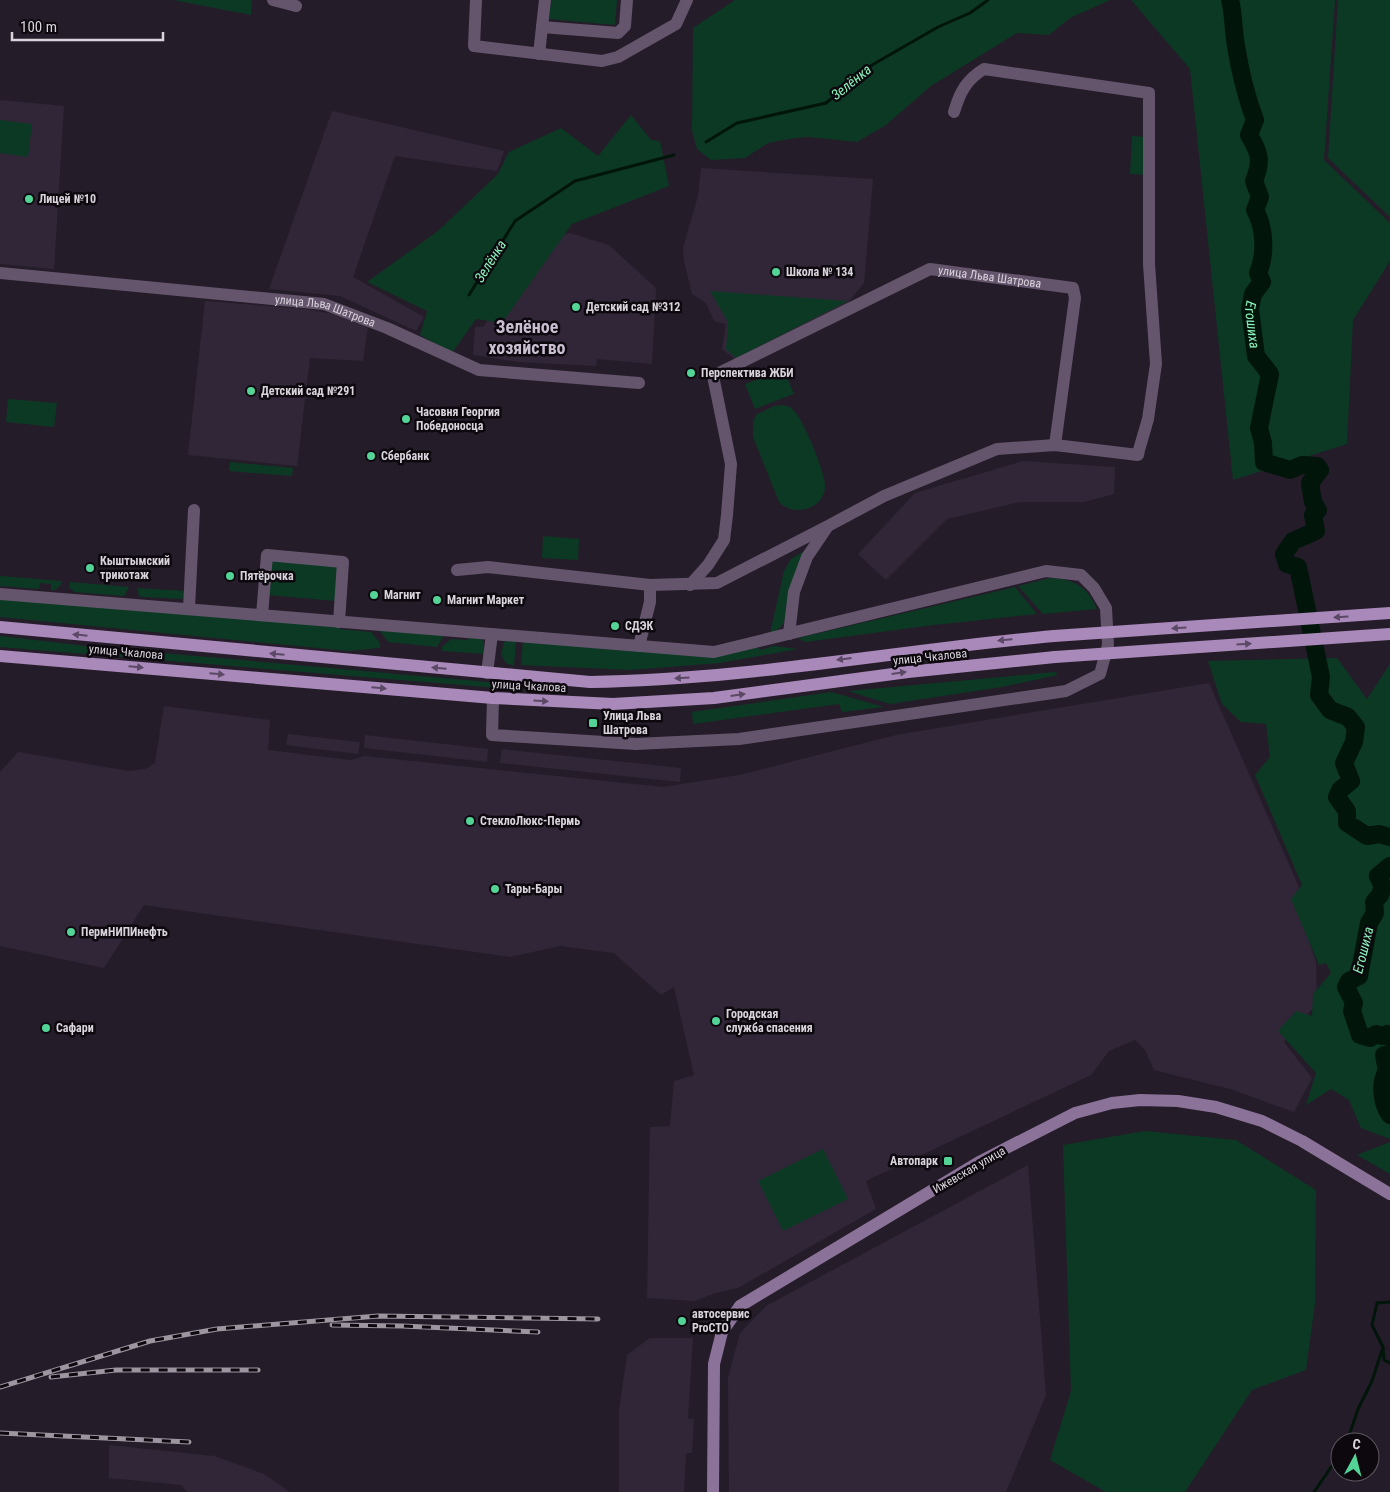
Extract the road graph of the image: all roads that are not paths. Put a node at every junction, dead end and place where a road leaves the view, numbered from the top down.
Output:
1 (273, 0) edge
2 (476, 0) edge
3 (545, 0) edge
4 (627, 0) edge
5 (687, 1) edge
6 (296, 6) dead end
7 (542, 27) junction
8 (539, 54) junction
9 (954, 112) dead end
10 (0, 273) edge
11 (639, 383) dead end
12 (1055, 445) junction
13 (194, 510) dead end
14 (828, 526) junction
15 (457, 570) dead end
16 (690, 585) junction
17 (650, 586) junction
18 (0, 594) edge
19 (189, 608) junction
20 (1390, 613) edge
21 (262, 615) junction
22 (339, 622) junction
23 (0, 626) edge
24 (492, 634) junction
25 (789, 634) junction
26 (1390, 634) edge
27 (639, 646) junction
28 (0, 656) edge
29 (488, 673) junction
30 (493, 698) junction
31 (1390, 1194) edge
32 (713, 1492) edge

1 - 6 street
2 - 8 street
3 - 7 street
4 - 7 street
5 - 8 street
7 - 8 street
9 - 12 street
10 - 11 street, улица Льва Шатрова
12 - 14 street
12 - 16 street, улица Льва Шатрова
13 - 19 street
14 - 16 street
14 - 25 street
15 - 17 street
16 - 17 street
17 - 27 street
18 - 19 street
19 - 21 street
20 -> 29 main road, улица Чкалова, bridge
21 - 22 street
21 - 22 street
22 - 24 street
29 -> 23 main road, улица Чкалова
24 - 27 street
24 - 29 street
25 - 27 street
25 - 30 street
30 -> 26 main road, улица Чкалова, bridge
28 -> 30 main road, улица Чкалова
31 - 32 street, Ижевская улица

